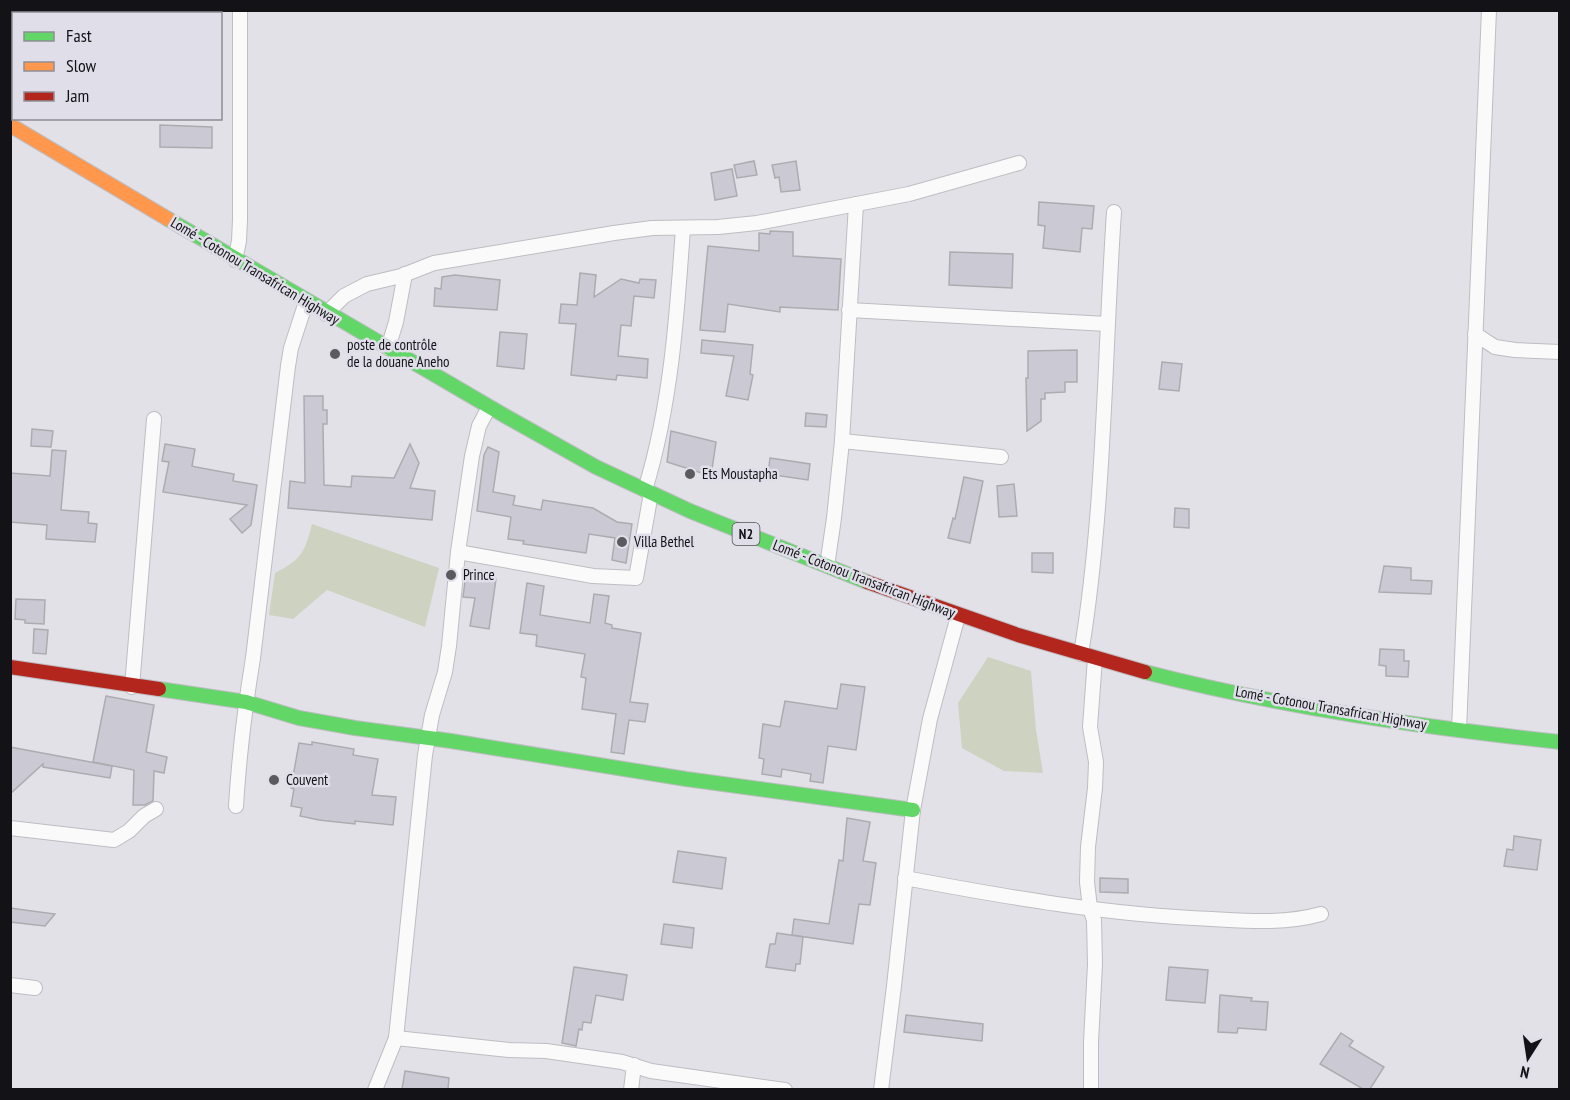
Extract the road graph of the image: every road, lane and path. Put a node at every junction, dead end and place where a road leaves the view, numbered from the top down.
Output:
1 (240, 10) edge
2 (1489, 10) edge
3 (10, 125) edge
4 (1019, 163) dead end
5 (856, 204) junction
6 (1114, 212) dead end
7 (683, 228) junction
8 (235, 260) junction
9 (405, 274) junction
10 (306, 302) junction
11 (849, 310) junction
12 (326, 314) junction
13 (1107, 324) junction
14 (1475, 334) junction
15 (388, 348) junction
16 (1560, 352) edge
17 (489, 407) junction
18 (154, 420) dead end
19 (842, 441) junction
20 (1001, 457) dead end
21 (648, 492) junction
22 (458, 552) junction
23 (827, 566) junction
24 (958, 615) junction
25 (1081, 654) junction
26 (1095, 658) junction
27 (10, 667) edge
28 (132, 687) junction
29 (246, 702) junction
30 (1459, 730) junction
31 (428, 738) junction
32 (1560, 742) edge
33 (236, 806) dead end
34 (156, 809) dead end
35 (913, 810) junction
36 (10, 828) edge
37 (905, 878) junction
38 (1090, 908) junction
39 (1321, 914) dead end
40 (10, 985) edge
41 (34, 988) dead end
42 (396, 1038) junction
43 (634, 1065) junction
44 (375, 1089) edge
45 (631, 1089) edge
46 (785, 1089) edge
47 (881, 1089) edge
48 (1091, 1089) edge

1 - 8 street
2 - 14 street
3 - 8 main road, Lomé - Cotonou Transafrican Highway / N2
4 - 5 street
5 - 7 street
5 - 11 street
6 - 13 street
7 - 9 street
7 - 21 street
8 - 10 main road, Lomé - Cotonou Transafrican Highway / N2
9 - 12 street
9 - 15 street
10 - 12 main road, Lomé - Cotonou Transafrican Highway / N2
10 - 29 street
11 - 13 street
11 - 19 street
12 - 15 main road, Lomé - Cotonou Transafrican Highway / N2
13 - 25 street
14 - 16 street
14 - 30 street
15 - 17 main road, Lomé - Cotonou Transafrican Highway / N2
17 - 21 main road, Lomé - Cotonou Transafrican Highway / N2
17 - 22 street
18 - 28 street
19 - 20 street
19 - 23 street
21 - 22 street
21 - 23 main road, Lomé - Cotonou Transafrican Highway / N2
22 - 31 street
23 - 24 main road, Lomé - Cotonou Transafrican Highway / N2
24 - 25 main road, Lomé - Cotonou Transafrican Highway / N2
24 - 35 street
25 - 26 main road, Lomé - Cotonou Transafrican Highway / N2
26 - 30 main road, Lomé - Cotonou Transafrican Highway / N2
26 - 38 street
27 - 28 main road
28 - 29 main road
29 - 31 main road
29 - 33 street
30 - 32 main road, Lomé - Cotonou Transafrican Highway / N2
31 - 35 main road
31 - 42 street
34 - 36 street
35 - 37 street
37 - 38 street
37 - 47 street
38 - 39 street
38 - 48 street
40 - 41 street
42 - 43 street
42 - 44 street
43 - 45 street
43 - 46 street

